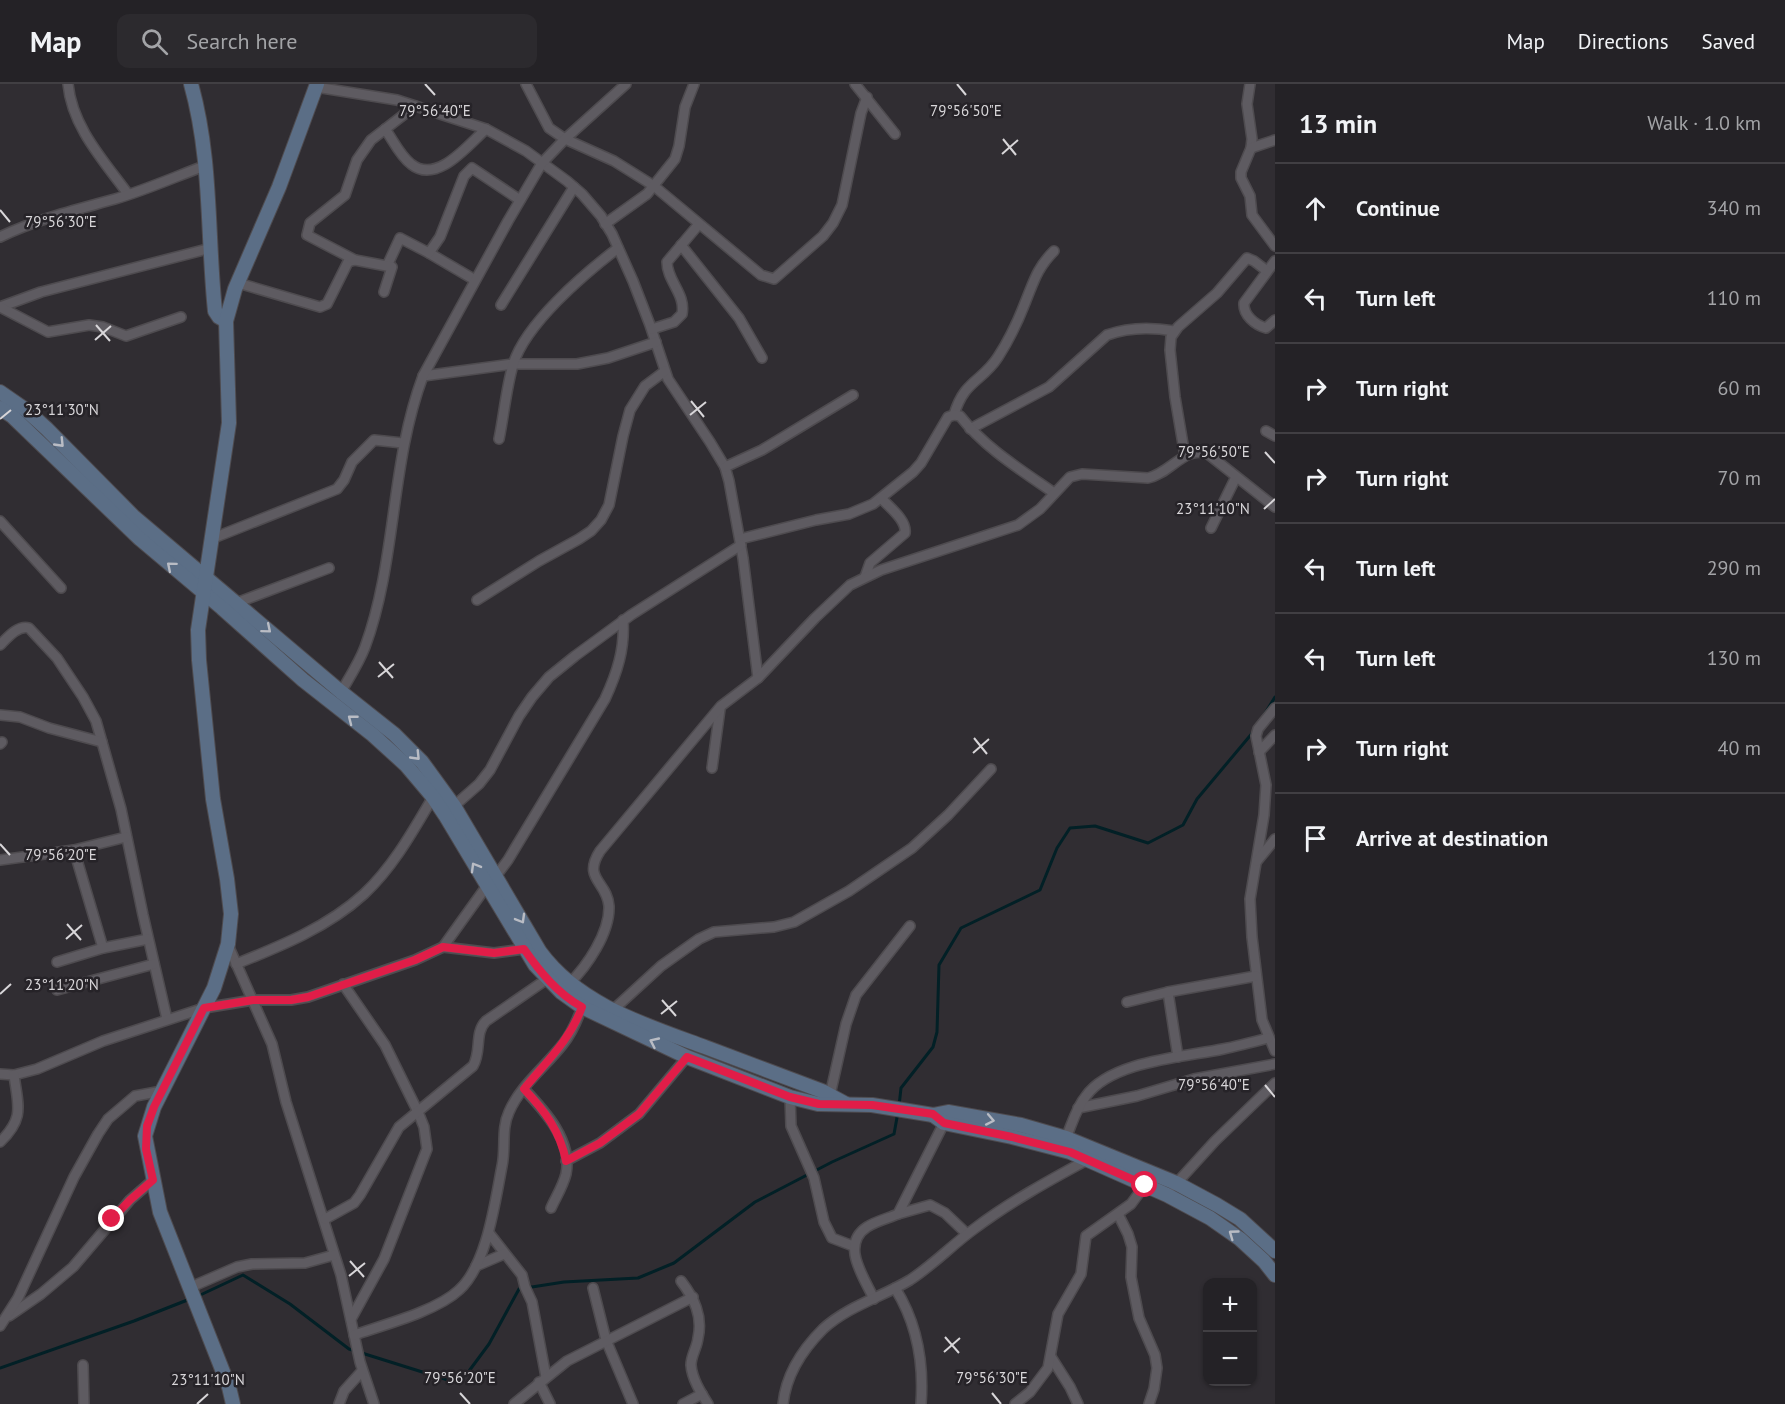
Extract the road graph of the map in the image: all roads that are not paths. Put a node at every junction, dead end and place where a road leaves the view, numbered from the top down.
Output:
1 (68, 84) edge
2 (191, 84) edge
3 (526, 84) edge
4 (626, 84) edge
5 (694, 84) edge
6 (855, 84) edge
7 (1250, 84) edge
8 (316, 85) edge
9 (867, 98) junction
10 (415, 106) junction
11 (385, 129) junction
12 (486, 129) junction
13 (895, 134) dead end
14 (565, 139) junction
15 (1275, 140) edge
16 (1251, 148) junction
17 (543, 163) junction
18 (207, 165) junction
19 (654, 186) junction
20 (574, 188) junction
21 (128, 194) junction
22 (520, 200) junction
23 (606, 224) junction
24 (699, 224) junction
25 (0, 237) edge
26 (681, 245) junction
27 (1275, 246) edge
28 (211, 248) junction
29 (618, 248) junction
30 (1054, 251) dead end
31 (429, 254) junction
32 (355, 260) junction
33 (1275, 261) edge
34 (387, 266) junction
35 (1267, 271) junction
36 (475, 280) junction
37 (238, 283) junction
38 (384, 292) dead end
39 (501, 305) dead end
40 (0, 307) edge
41 (181, 316) dead end
42 (1275, 320) edge
43 (226, 321) junction
44 (652, 329) junction
45 (1174, 331) junction
46 (656, 342) junction
47 (762, 358) dead end
48 (513, 364) junction
49 (665, 371) junction
50 (423, 376) junction
51 (0, 392) edge
52 (853, 395) dead end
53 (0, 408) edge
54 (954, 414) junction
55 (970, 429) junction
56 (499, 439) dead end
57 (403, 443) junction
58 (1185, 456) junction
59 (725, 467) junction
60 (1236, 477) junction
61 (1054, 493) junction
62 (881, 498) junction
63 (1275, 507) edge
64 (0, 521) edge
65 (1211, 528) dead end
66 (211, 539) junction
67 (740, 542) junction
68 (329, 568) dead end
69 (205, 577) junction
70 (865, 577) junction
71 (61, 588) dead end
72 (202, 592) junction
73 (477, 600) dead end
74 (236, 603) junction
75 (623, 620) junction
76 (1, 642) edge
77 (758, 678) junction
78 (341, 692) junction
79 (721, 706) junction
80 (1275, 708) edge
81 (0, 715) edge
82 (1275, 735) edge
83 (102, 742) junction
84 (1259, 752) junction
85 (712, 768) dead end
86 (991, 769) dead end
87 (433, 797) junction
88 (454, 806) junction
89 (126, 837) junction
90 (1275, 839) edge
91 (74, 850) junction
92 (0, 860) edge
93 (1256, 863) junction
94 (491, 881) junction
95 (910, 926) dead end
96 (148, 939) junction
97 (228, 944) junction
98 (443, 947) junction
99 (103, 948) junction
100 (524, 949) junction
101 (57, 962) dead end
102 (154, 964) junction
103 (237, 964) junction
104 (1256, 975) junction
105 (547, 979) junction
106 (343, 984) junction
107 (569, 984) junction
108 (57, 990) dead end
109 (1168, 992) junction
110 (253, 1000) junction
111 (1127, 1002) dead end
112 (582, 1007) junction
113 (204, 1008) junction
114 (613, 1010) junction
115 (167, 1018) junction
116 (1268, 1038) junction
117 (1275, 1051) edge
118 (687, 1057) junction
119 (1178, 1057) junction
120 (1275, 1064) edge
121 (0, 1074) edge
122 (14, 1075) junction
123 (1275, 1083) edge
124 (524, 1089) junction
125 (162, 1091) junction
126 (830, 1095) junction
127 (790, 1097) junction
128 (847, 1105) junction
129 (1078, 1108) junction
130 (418, 1112) junction
131 (938, 1119) junction
132 (1066, 1138) junction
133 (0, 1142) edge
134 (1087, 1160) junction
135 (566, 1161) junction
136 (153, 1180) junction
137 (1145, 1185) junction
138 (1172, 1189) junction
139 (551, 1208) dead end
140 (898, 1214) junction
141 (1118, 1214) junction
142 (324, 1219) junction
143 (489, 1233) junction
144 (967, 1234) junction
145 (853, 1246) junction
146 (1275, 1251) edge
147 (504, 1254) junction
148 (334, 1255) junction
149 (476, 1266) junction
150 (1275, 1275) edge
151 (681, 1281) dead end
152 (593, 1288) dead end
153 (895, 1288) junction
154 (192, 1290) junction
155 (693, 1297) junction
156 (874, 1299) junction
157 (7, 1317) junction
158 (351, 1319) junction
159 (0, 1326) edge
160 (354, 1337) junction
161 (606, 1340) junction
162 (1051, 1357) junction
163 (83, 1365) dead end
164 (361, 1366) junction
165 (543, 1380) junction
166 (702, 1394) junction
167 (84, 1404) edge
168 (233, 1404) edge
169 (339, 1404) edge
170 (374, 1404) edge
171 (514, 1404) edge
172 (550, 1404) edge
173 (633, 1404) edge
174 (683, 1404) edge
175 (708, 1404) edge
176 (783, 1404) edge
177 (920, 1404) edge
178 (1015, 1404) edge
179 (1078, 1404) edge
180 (1149, 1404) edge

1 - 21 street
2 - 18 street
3 - 14 street
4 - 14 street
5 - 19 street
6 - 9 street
7 - 16 street
8 - 10 street
8 - 37 street
9 - 13 street
9 - 24 street
10 - 11 street
10 - 12 street
11 - 12 street
11 - 32 street
12 - 17 street
14 - 17 street
14 - 19 street
15 - 16 street
16 - 27 street
17 - 20 street
17 - 22 street
18 - 21 street
18 - 28 street
19 - 23 street
19 - 24 street
20 - 23 street
20 - 39 street
21 - 25 street
22 - 31 street
22 - 36 street
23 - 29 street
24 - 26 street
26 - 44 street
26 - 47 street
28 - 40 street
28 - 43 street
29 - 44 street
29 - 48 street
30 - 54 street
31 - 34 street
31 - 36 street
32 - 34 street
32 - 37 street
33 - 35 street
34 - 38 street
35 - 42 street
35 - 45 street
36 - 50 street
37 - 43 street
40 - 41 street
43 - 66 street
44 - 46 street
45 - 55 street
45 - 58 street
46 - 48 street
46 - 49 street
48 - 50 street
48 - 56 street
49 - 59 street
49 - 73 street
50 - 57 street
51 -> 69 street
52 - 59 street
72 -> 53 street
54 - 55 street
54 - 62 street
55 - 61 street
57 - 66 street
57 - 78 street
58 - 60 street
58 - 61 street
59 - 67 street
60 - 63 street
60 - 65 street
61 - 70 street
62 - 67 street
62 - 70 street
64 - 71 street
66 - 69 street
67 - 75 street
67 - 77 street
68 - 74 street
69 - 72 street
69 - 74 street
70 - 77 street
87 -> 72 street
72 - 97 street
74 -> 78 street
75 - 88 street
75 - 94 street
76 - 83 street
77 - 79 street
78 -> 88 street
79 - 85 street
79 - 107 street
80 - 84 street
81 - 83 street
82 - 84 street
83 - 89 street
84 - 93 street
86 - 114 street
94 -> 87 street
87 - 103 street
88 - 94 street
89 - 91 street
89 - 96 street
90 - 93 street
91 - 92 street
91 - 99 street
93 - 104 street
94 - 98 street
94 - 100 street
94 -> 107 street
95 - 126 street
96 - 99 street
96 - 102 street
97 - 103 street
97 - 113 street
98 - 100 street
98 - 106 street
99 - 101 street
100 - 105 street
102 - 108 street
102 - 115 street
103 - 110 street
104 - 109 street
104 - 116 street
105 - 112 street
105 - 130 street
106 - 110 street
106 - 130 street
107 - 114 street
109 - 111 street
109 - 119 street
110 - 113 street
110 - 142 street
118 -> 112 street
112 - 124 street
113 - 115 street
113 - 125 street
114 - 126 street
115 - 122 street
116 - 117 street
116 - 119 street
118 - 127 street
118 - 135 street
119 - 129 street
120 - 129 street
121 - 122 street
122 - 133 street
123 - 138 street
124 - 135 street
124 - 143 street
125 - 136 street
125 - 157 street
126 - 128 street
127 - 128 street
127 - 145 street
128 - 131 street
129 - 132 street
130 - 142 street
130 - 158 street
131 -> 132 street
131 - 134 street
131 - 140 street
132 - 138 street
134 - 137 street
134 - 144 street
135 - 139 street
136 - 154 street
136 - 157 street
137 - 138 street
137 - 141 street
138 - 146 street
150 -> 138 street
140 - 144 street
140 - 145 street
141 - 162 street
141 - 180 street
142 - 148 street
143 - 147 street
143 - 149 street
144 - 153 street
145 - 156 street
147 - 149 street
147 - 165 street
148 - 154 street
148 - 158 street
149 - 160 street
151 - 155 street
152 - 161 street
153 - 156 street
153 - 177 street
154 - 168 street
155 - 161 street
155 - 166 street
156 - 176 street
157 - 159 street
158 - 160 street
160 - 164 street
161 - 165 street
161 - 173 street
162 - 178 street
162 - 179 street
163 - 167 street
164 - 169 street
164 - 170 street
165 - 171 street
165 - 172 street
166 - 174 street
166 - 175 street

